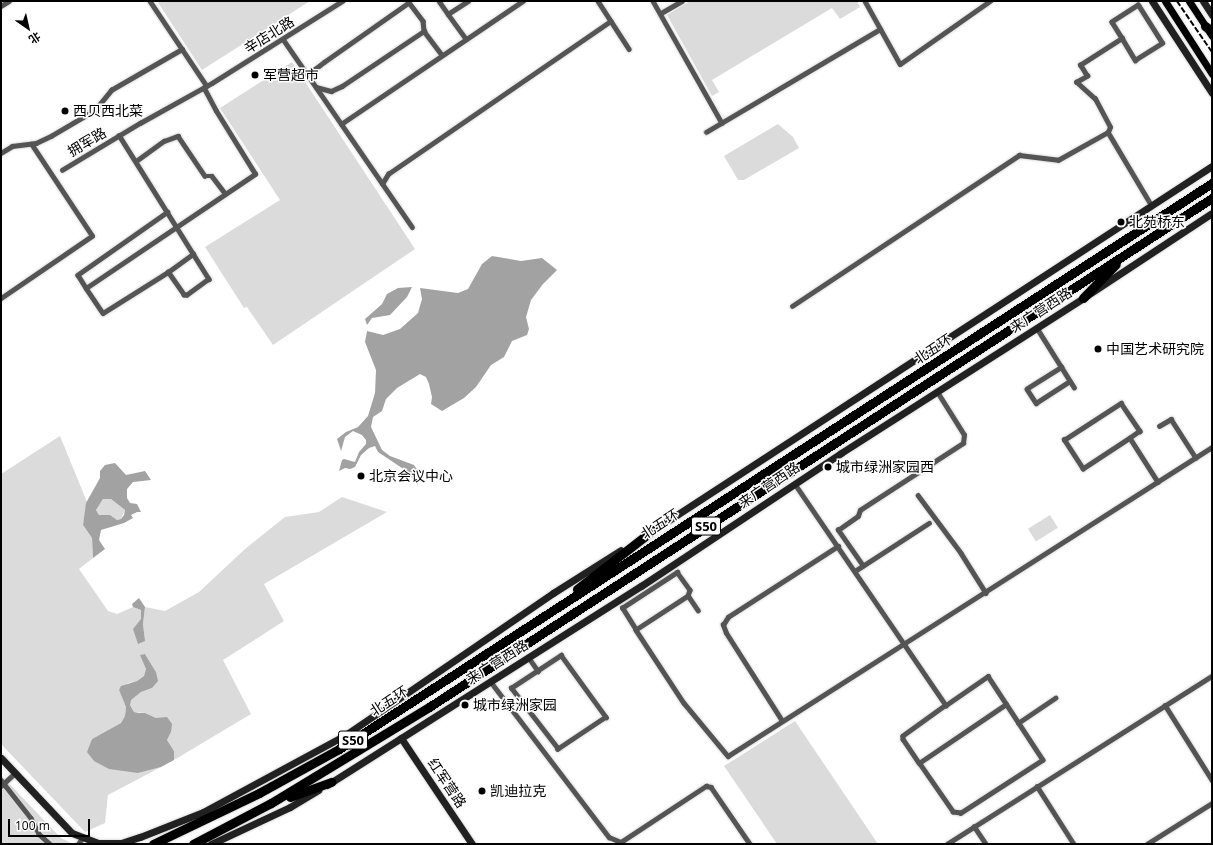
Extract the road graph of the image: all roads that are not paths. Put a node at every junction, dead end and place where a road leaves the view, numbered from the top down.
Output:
1 (9, 1) edge
2 (150, 1) edge
3 (342, 1) edge
4 (439, 1) edge
5 (468, 1) edge
6 (523, 1) edge
7 (598, 1) edge
8 (653, 1) edge
9 (682, 1) edge
10 (865, 1) edge
11 (990, 1) edge
12 (1152, 1) edge
13 (1165, 1) edge
14 (1189, 1) edge
15 (1202, 1) edge
16 (408, 2) edge
17 (1, 6) edge
18 (448, 14) junction
19 (661, 14) junction
20 (1212, 15) edge
21 (611, 21) junction
22 (1209, 28) edge
23 (880, 29) junction
24 (424, 31) junction
25 (1212, 36) edge
26 (1122, 38) junction
27 (283, 39) junction
28 (466, 39) junction
29 (629, 48) dead end
30 (182, 49) junction
31 (442, 55) junction
32 (1212, 74) edge
33 (310, 78) junction
34 (205, 87) junction
35 (316, 87) junction
36 (1212, 93) edge
37 (722, 123) junction
38 (341, 124) junction
39 (706, 132) dead end
40 (1108, 132) junction
41 (119, 135) junction
42 (31, 144) junction
43 (1, 153) edge
44 (136, 160) junction
45 (1212, 166) edge
46 (62, 170) dead end
47 (1212, 176) edge
48 (1212, 183) edge
49 (382, 184) junction
50 (225, 193) junction
51 (1212, 198) edge
52 (1182, 202) junction
53 (1152, 206) junction
54 (168, 212) junction
55 (1212, 213) edge
56 (178, 226) junction
57 (412, 227) dead end
58 (1128, 253) junction
59 (193, 254) junction
60 (168, 272) junction
61 (86, 288) junction
62 (1, 298) edge
63 (1084, 298) junction
64 (792, 306) dead end
65 (1036, 328) junction
66 (1062, 367) junction
67 (1070, 381) junction
68 (1074, 387) dead end
69 (937, 392) junction
70 (1159, 426) dead end
71 (1130, 438) junction
72 (1212, 447) edge
73 (1196, 458) junction
74 (1158, 482) junction
75 (795, 484) junction
76 (918, 495) dead end
77 (929, 524) dead end
78 (653, 530) junction
79 (838, 530) junction
80 (830, 535) junction
81 (838, 546) junction
82 (862, 566) junction
83 (855, 571) junction
84 (649, 581) junction
85 (654, 587) junction
86 (986, 593) junction
87 (688, 596) junction
88 (698, 611) dead end
89 (542, 618) junction
90 (636, 630) junction
91 (905, 644) junction
92 (528, 658) junction
93 (538, 671) junction
94 (1212, 676) edge
95 (491, 682) junction
96 (1055, 698) dead end
97 (1006, 704) junction
98 (946, 705) junction
99 (1165, 705) junction
100 (782, 721) junction
101 (1018, 723) junction
102 (401, 738) junction
103 (1, 758) edge
104 (919, 763) junction
105 (15, 773) junction
106 (1212, 780) edge
107 (331, 782) junction
108 (2, 783) edge
109 (1037, 786) junction
110 (272, 804) junction
111 (1212, 804) edge
112 (974, 826) junction
113 (83, 837) junction
114 (50, 844) edge
115 (78, 844) edge
116 (154, 844) edge
117 (193, 844) edge
118 (211, 844) edge
119 (472, 844) edge
120 (750, 844) edge
121 (947, 844) edge
122 (986, 844) edge
123 (1074, 844) edge
124 (1147, 844) edge

1 - 17 street
2 - 30 street
3 - 27 street, 辛店北路
4 - 18 street
5 - 18 street
6 - 28 street
7 - 21 street
8 - 19 street
9 - 19 street
10 - 23 street
11 - 23 street
12 - 36 street
13 - 32 main road
14 - 22 main road
15 - 20 street
16 - 24 street
16 - 33 street
18 - 28 street
19 - 37 street
21 - 29 street
21 - 49 street
22 - 25 main road
23 - 37 street
24 - 31 street
24 - 35 street
26 - 26 street
26 - 40 street
27 - 33 street
27 - 34 street, 辛店北路
28 - 31 street
30 - 34 street
30 - 42 street
31 - 38 street
33 - 35 street
34 - 41 street, 拥军路
34 - 50 street
35 - 38 street
37 - 39 street
38 - 49 street
40 - 53 street
40 - 64 street
41 - 44 street
41 - 46 street, 拥军路
42 - 43 street
42 - 62 street
44 - 50 street
44 - 54 street
45 - 53 street
47 - 52 highway
48 - 52 highway, 北五环 / S50
49 - 57 street
50 - 56 street
51 - 58 highway, 北五环 / S50
52 - 89 highway, 北五环 / S50
53 - 78 street
54 - 56 street
54 - 61 street
55 - 63 street, 来广营西路
56 - 59 street
56 - 61 street
58 - 63 highway
58 - 110 highway, 北五环 / S50
59 - 60 street
59 - 60 street
60 - 61 street
63 - 65 street, 来广营西路
65 - 66 street
65 - 69 street, 来广营西路
66 - 67 street
66 - 67 street
67 - 68 street
69 - 75 street, 来广营西路
69 - 79 street
70 - 73 street
71 - 71 street
71 - 74 street
72 - 73 street
73 - 74 street
74 - 86 street
75 - 80 street
75 - 84 street, 来广营西路
76 - 86 street
77 - 82 street
78 - 89 highway
78 - 113 street
79 - 80 street
79 - 82 street
80 - 81 street
81 - 83 street
81 - 100 street
82 - 83 street
83 - 91 street
84 - 85 street
84 - 92 street, 来广营西路
85 - 87 street
85 - 90 street
86 - 91 street
87 - 88 street
87 - 90 street
89 - 116 highway, 北五环 / S50
90 - 100 street
91 - 98 street
91 - 100 street
92 - 93 street
92 - 95 street, 来广营西路
93 - 93 street
94 - 99 street
95 - 102 street, 来广营西路
95 - 120 street
96 - 101 street
97 - 98 street
97 - 101 street
97 - 104 street
98 - 104 street
99 - 106 street
99 - 109 street
101 - 104 street
102 - 107 street, 来广营西路
102 - 119 street, 红军营路
103 - 105 street
105 - 108 street
105 - 113 street
107 - 110 highway
107 - 118 street, 来广营西路
108 - 114 street
109 - 112 street
109 - 123 street
110 - 117 highway, 北五环 / S50
111 - 124 street
112 - 121 street
112 - 122 street
113 - 115 street

